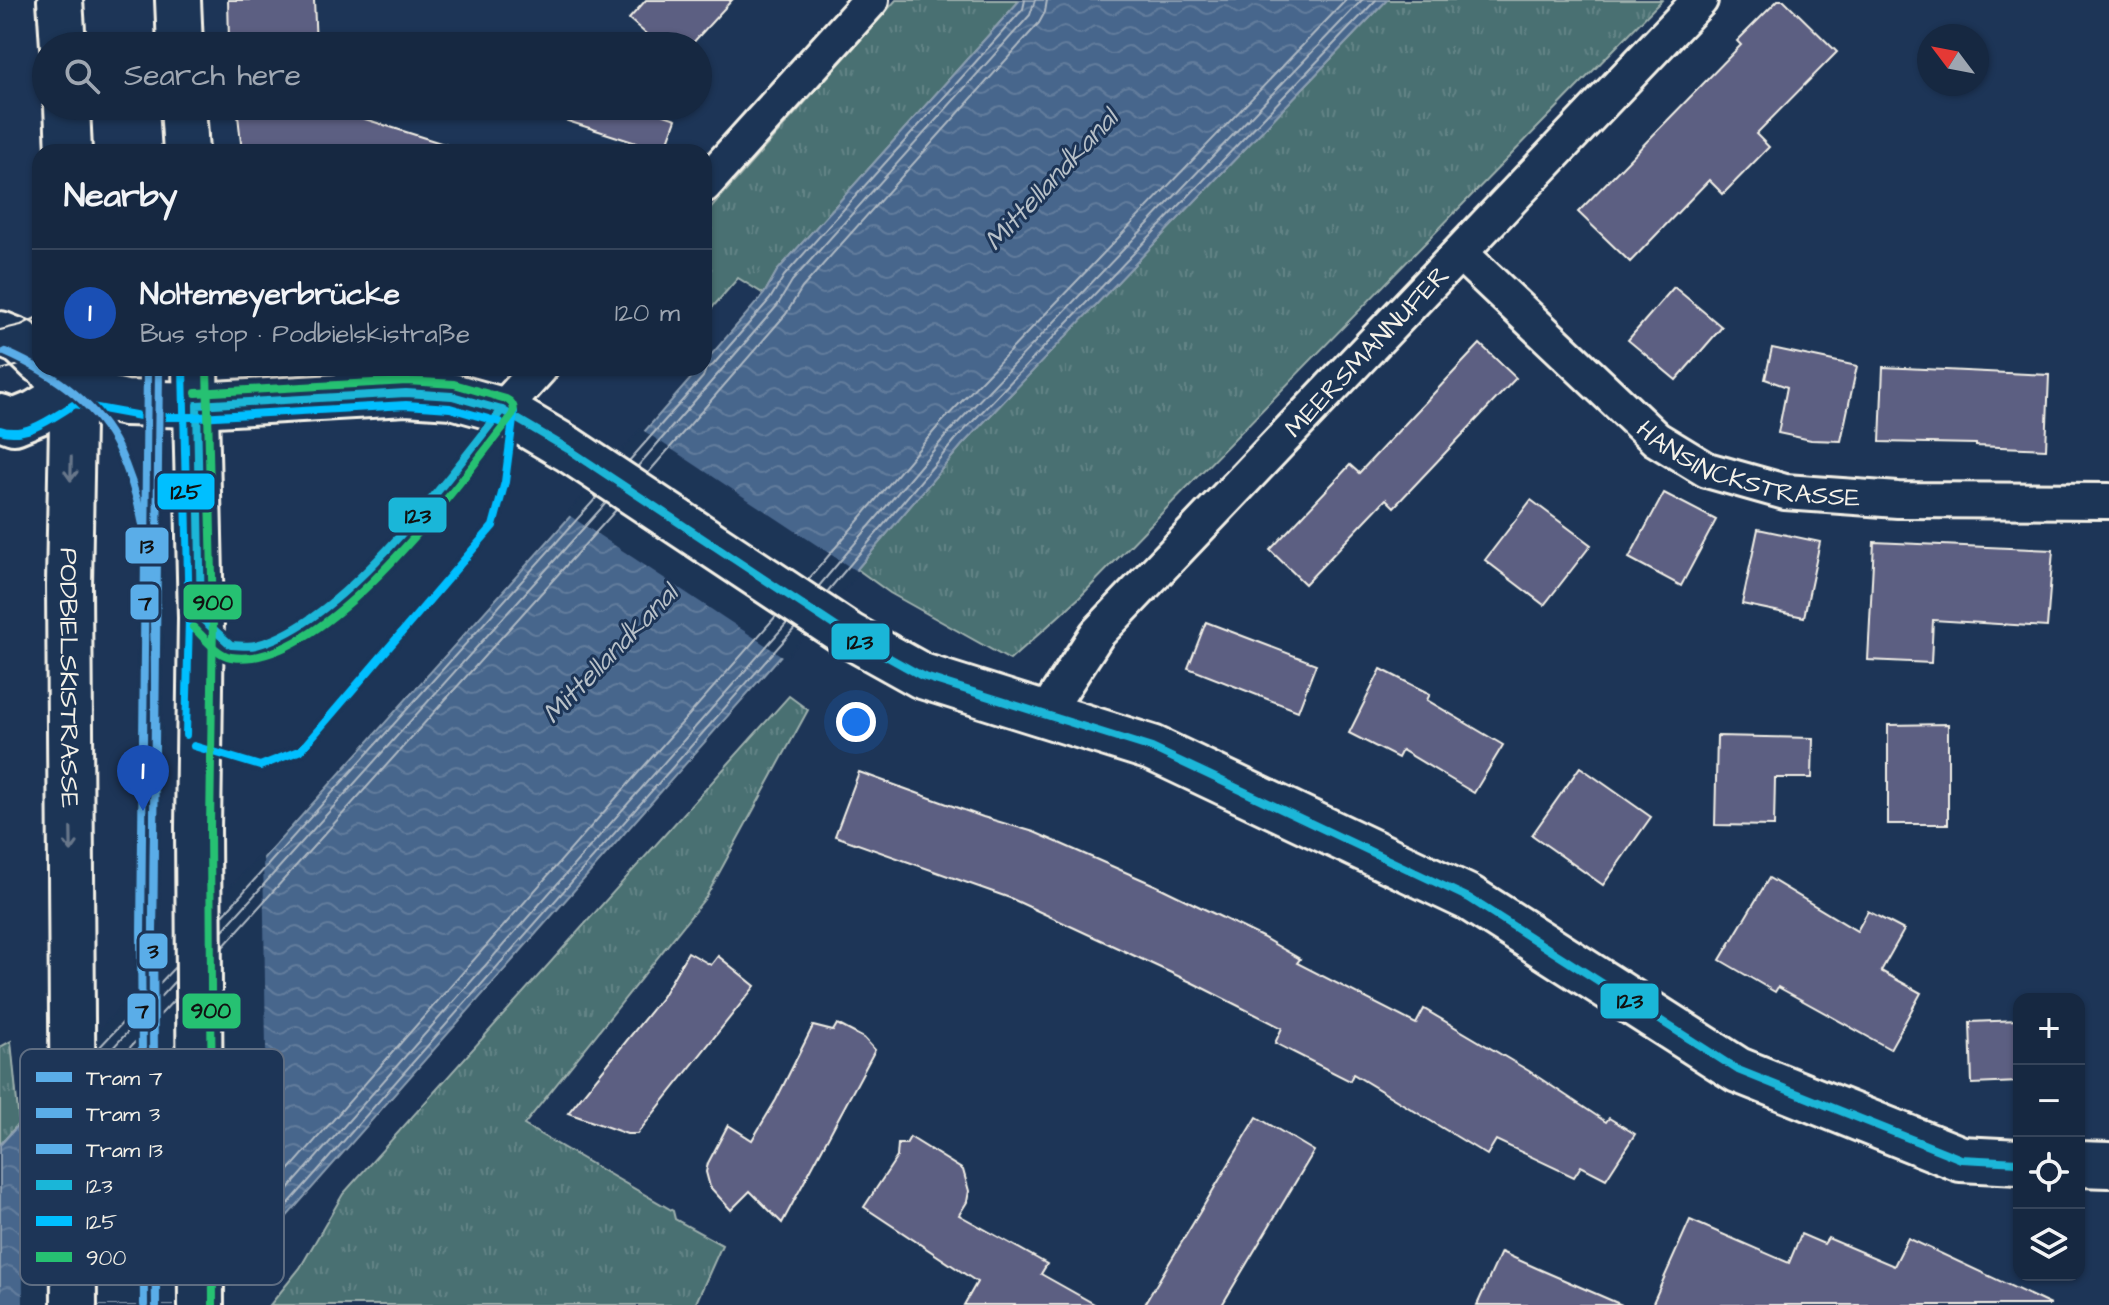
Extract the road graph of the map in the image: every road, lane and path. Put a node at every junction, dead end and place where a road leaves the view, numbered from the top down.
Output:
1 (60, 0) edge
2 (178, 0) edge
3 (871, 0) edge
4 (1700, 0) edge
5 (62, 32) edge
6 (179, 32) edge
7 (68, 120) edge
8 (184, 120) edge
9 (69, 144) edge
10 (185, 144) edge
11 (712, 176) edge
12 (1460, 253) junction
13 (0, 334) edge
14 (32, 353) edge
15 (64, 376) edge
16 (533, 376) edge
17 (196, 386) edge
18 (502, 410) junction
19 (0, 417) edge
20 (2109, 501) edge
21 (1045, 714) junction
22 (73, 1049) edge
23 (199, 1049) edge
24 (2013, 1162) edge
25 (2085, 1164) edge
26 (2109, 1165) edge
27 (74, 1285) edge
28 (201, 1285) edge
29 (74, 1305) edge
30 (201, 1305) edge

1 - 5 main road
2 - 6 main road
3 - 11 street
4 - 12 street, MEERSMANNUFER
7 - 9 main road
8 - 10 main road
12 - 20 street, HANSINCKSTRASSE
12 - 21 street, MEERSMANNUFER
13 - 14 main road
15 - 17 main road
15 - 19 main road
15 -> 22 main road, PODBIELSKISTRASSE
16 - 18 street
17 - 18 main road
17 - 23 main road
18 - 21 main road
21 - 24 main road
25 - 26 main road
27 -> 29 main road, PODBIELSKISTRASSE
28 - 30 main road

